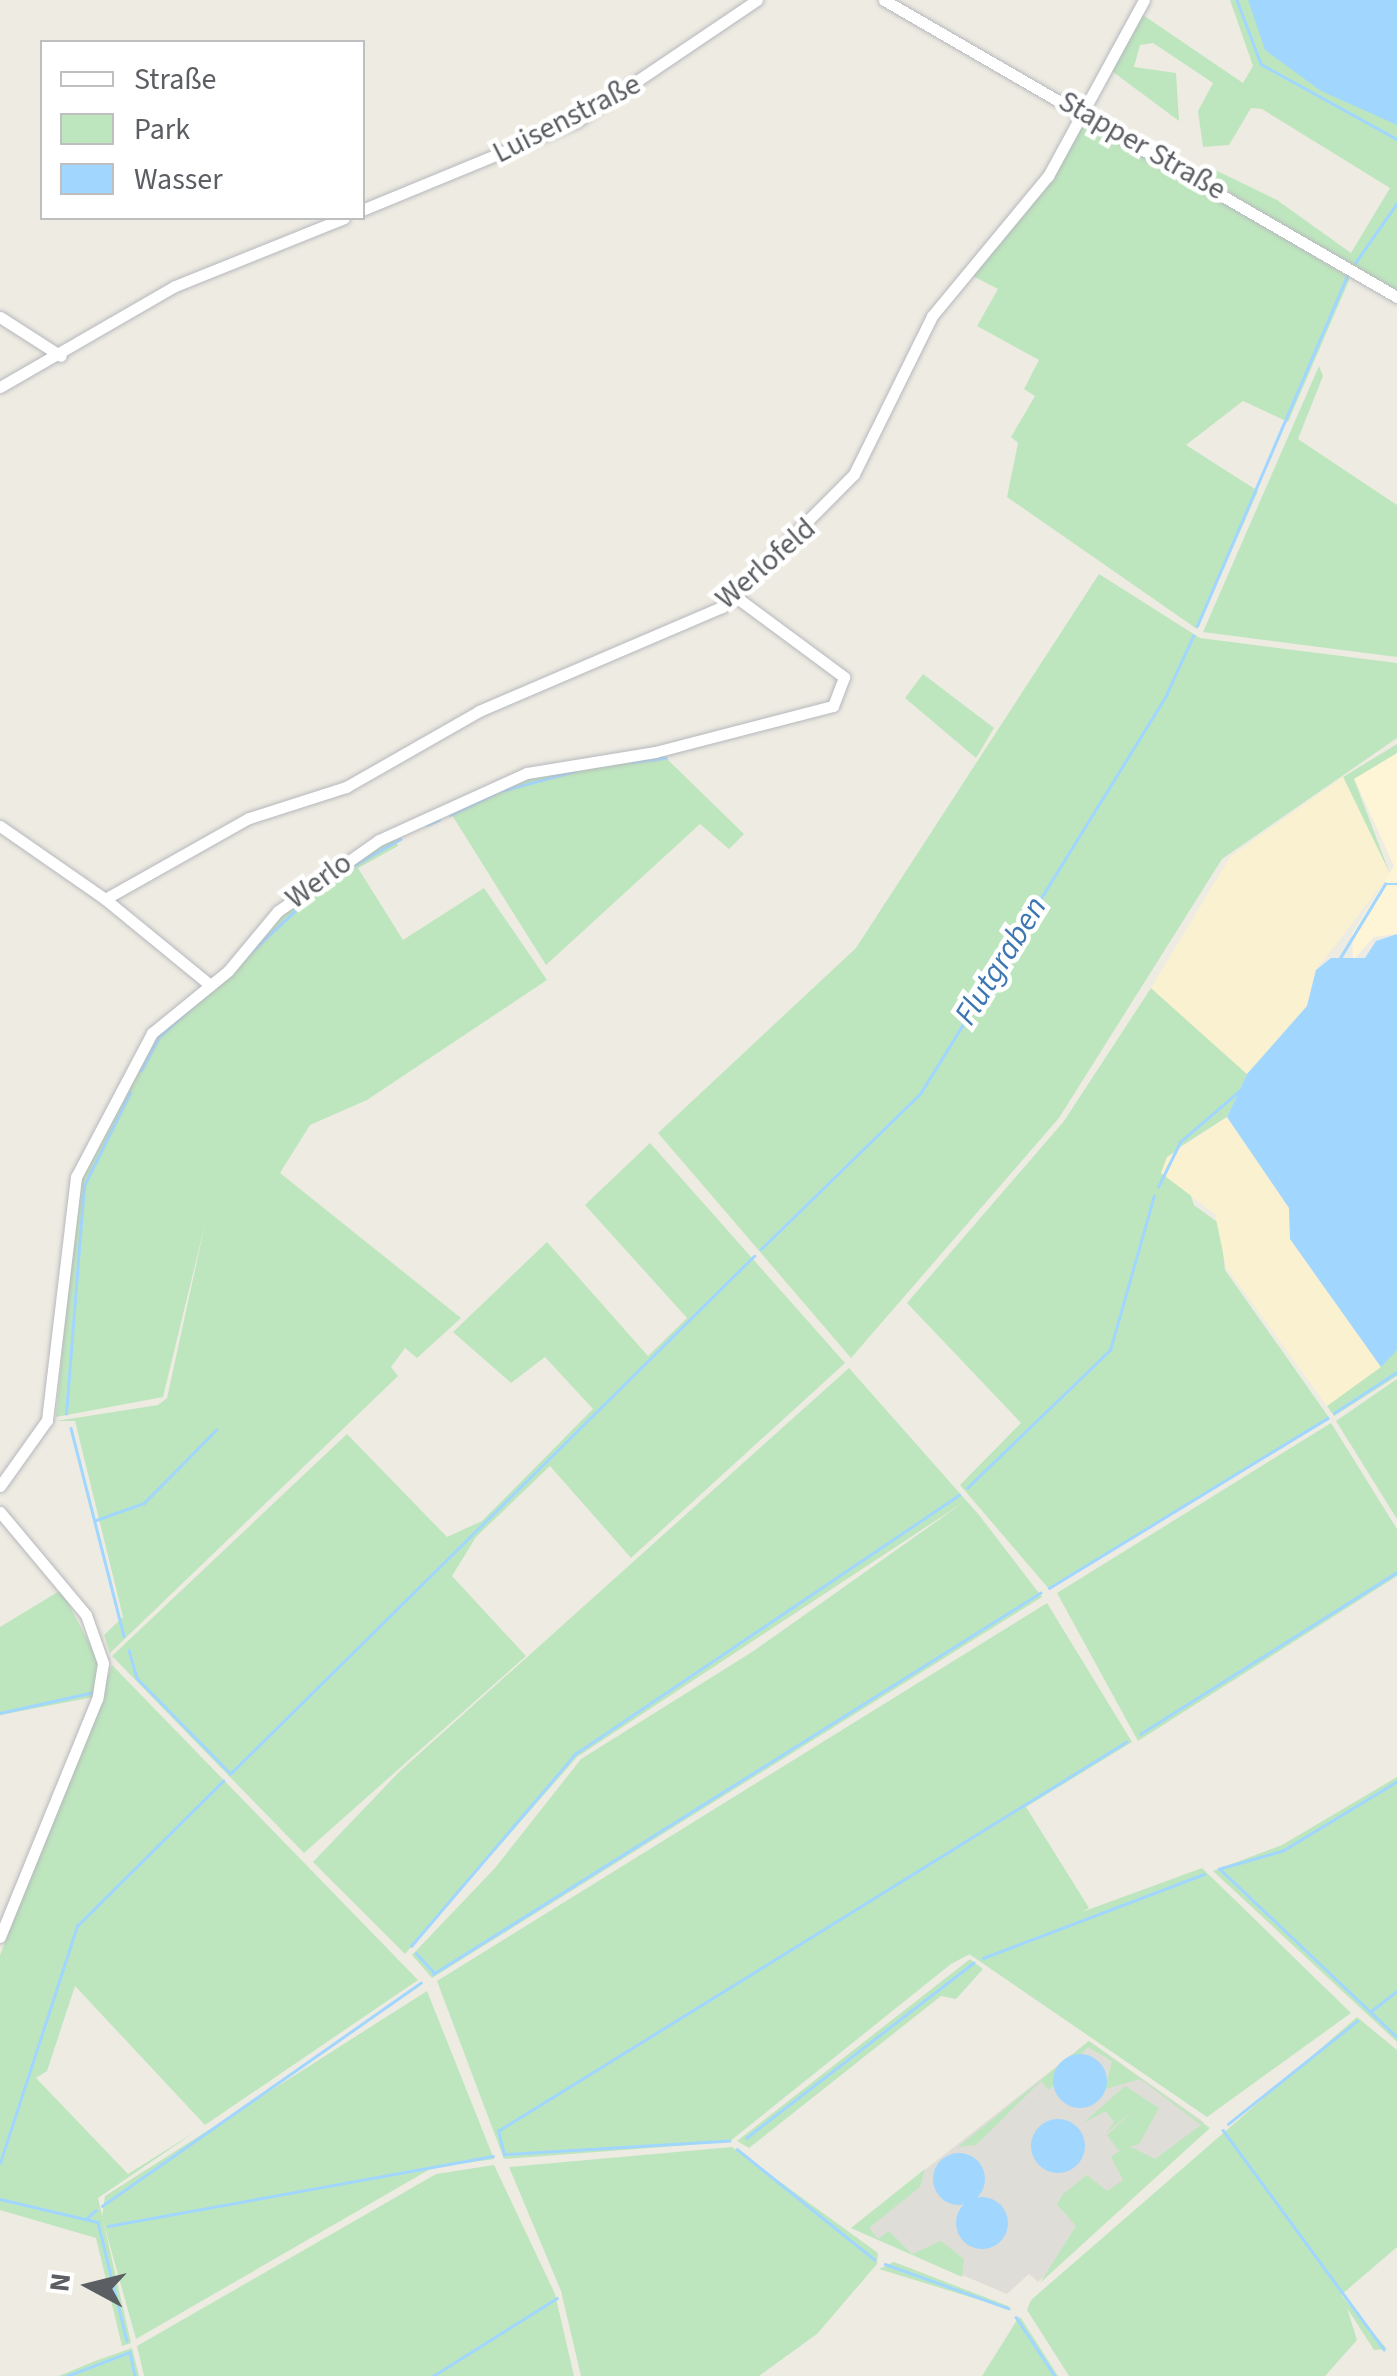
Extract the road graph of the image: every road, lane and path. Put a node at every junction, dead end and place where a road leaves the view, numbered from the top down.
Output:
1 (757, 0) edge
2 (884, 0) edge
3 (1144, 0) edge
4 (1081, 108) junction
5 (365, 209) edge
6 (339, 220) edge
7 (1397, 297) edge
8 (0, 317) edge
9 (61, 356) junction
10 (0, 387) edge
11 (736, 596) junction
12 (0, 826) edge
13 (105, 899) junction
14 (210, 985) junction
15 (0, 1486) edge
16 (0, 1512) edge
17 (0, 1937) edge

1 - 5 street, Luisenstraße
2 - 4 street, Stapper Straße
3 - 4 street, Werlofeld
4 - 7 street, Stapper Straße
4 - 11 street, Werlofeld
6 - 9 street
8 - 9 street
9 - 10 street
11 - 13 street, Werlofeld
11 - 14 street, Werlo
12 - 13 street
13 - 14 street
14 - 15 street, Werlo
16 - 17 street

